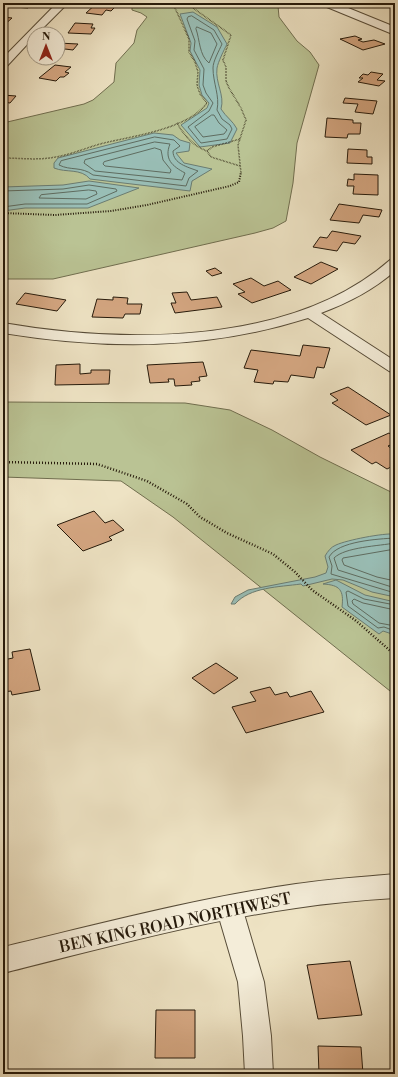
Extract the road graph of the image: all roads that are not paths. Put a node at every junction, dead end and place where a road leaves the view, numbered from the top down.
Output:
1 (64, 3) edge
2 (326, 3) edge
3 (343, 3) edge
4 (395, 25) edge
5 (395, 31) edge
6 (3, 64) edge
7 (395, 263) edge
8 (311, 313) junction
9 (3, 328) edge
10 (395, 368) edge
11 (395, 886) edge
12 (229, 907) junction
13 (3, 960) edge
14 (259, 1074) edge

1 - 6 street
2 - 5 street
3 - 4 street
7 - 8 street
8 - 9 street
8 - 10 street
11 - 12 street, BEN KING ROAD NORTHWEST
12 - 13 street, BEN KING ROAD NORTHWEST
12 - 14 street

